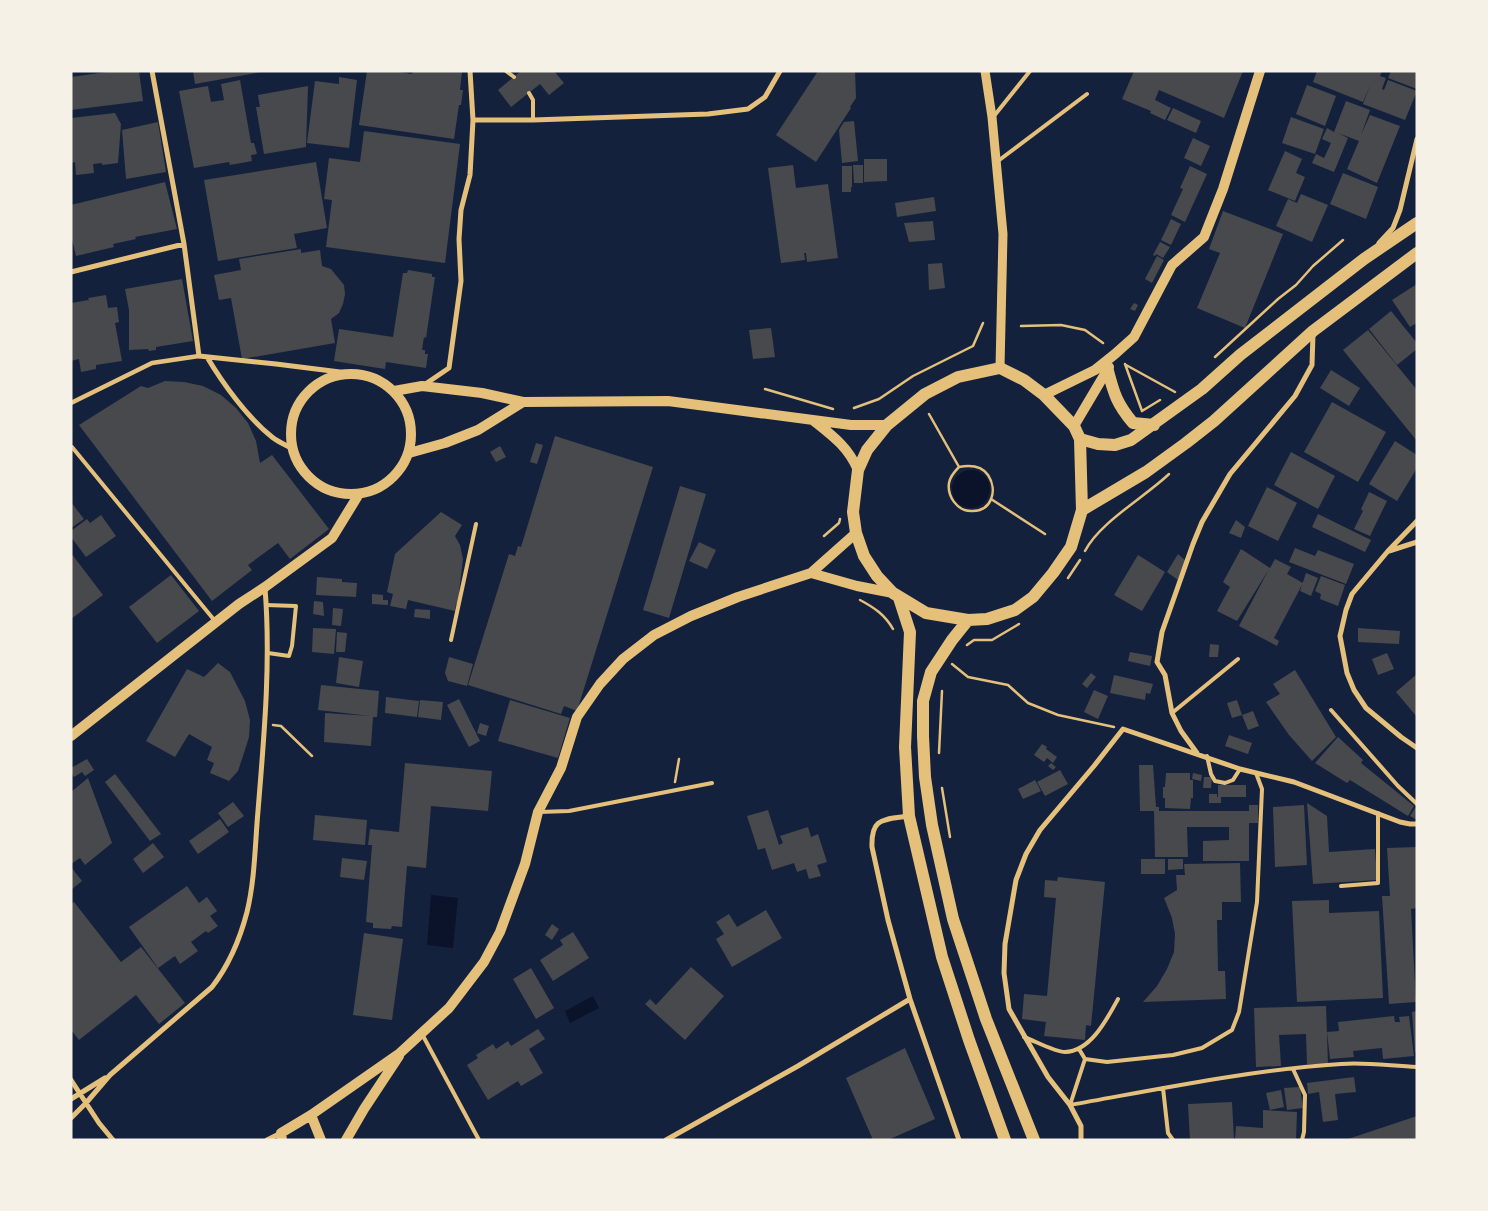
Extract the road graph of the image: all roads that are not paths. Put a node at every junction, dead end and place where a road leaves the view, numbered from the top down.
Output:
1 (152, 71) edge
2 (470, 71) edge
3 (506, 71) edge
4 (780, 71) edge
5 (985, 71) edge
6 (1260, 71) edge
7 (1030, 72) edge
8 (514, 77) dead end
9 (530, 93) dead end
10 (1088, 94) dead end
11 (992, 117) junction
12 (473, 120) junction
13 (533, 120) junction
14 (1417, 139) edge
15 (996, 163) junction
16 (1417, 223) edge
17 (184, 244) junction
18 (1417, 253) edge
19 (1364, 259) junction
20 (71, 272) edge
21 (1313, 331) junction
22 (1115, 354) junction
23 (199, 356) junction
24 (208, 357) junction
25 (1000, 368) junction
26 (1108, 371) junction
27 (348, 373) junction
28 (422, 386) junction
29 (394, 391) junction
30 (1044, 395) junction
31 (523, 402) junction
32 (71, 403) edge
33 (814, 420) junction
34 (1154, 424) junction
35 (887, 425) junction
36 (1074, 426) junction
37 (1080, 439) junction
38 (72, 447) edge
39 (293, 449) junction
40 (409, 453) junction
41 (858, 470) junction
42 (359, 494) junction
43 (1082, 510) junction
44 (1417, 522) edge
45 (476, 524) dead end
46 (856, 533) junction
47 (1417, 542) edge
48 (1388, 551) junction
49 (811, 573) junction
50 (265, 587) junction
51 (896, 596) junction
52 (266, 605) junction
53 (968, 620) junction
54 (216, 622) junction
55 (451, 640) dead end
56 (268, 653) junction
57 (1238, 659) dead end
58 (1331, 710) dead end
59 (1172, 713) junction
60 (71, 736) edge
61 (1417, 748) edge
62 (1197, 753) junction
63 (1207, 756) junction
64 (1240, 769) junction
65 (1256, 773) junction
66 (712, 783) dead end
67 (1417, 804) edge
68 (538, 812) junction
69 (1378, 813) junction
70 (909, 816) junction
71 (1417, 824) edge
72 (1341, 886) dead end
73 (910, 999) junction
74 (1118, 999) dead end
75 (422, 1034) junction
76 (1024, 1037) junction
77 (1079, 1049) junction
78 (400, 1053) junction
79 (1085, 1059) junction
80 (1417, 1067) edge
81 (1293, 1069) junction
82 (110, 1075) junction
83 (71, 1080) edge
84 (1162, 1088) junction
85 (80, 1092) junction
86 (71, 1099) edge
87 (86, 1103) junction
88 (1070, 1105) junction
89 (311, 1115) junction
90 (71, 1118) edge
91 (282, 1136) edge
92 (113, 1140) edge
93 (267, 1140) edge
94 (321, 1140) edge
95 (346, 1140) edge
96 (479, 1140) edge
97 (666, 1140) edge
98 (959, 1140) edge
99 (1005, 1140) edge
100 (1034, 1140) edge
101 (1081, 1140) edge
102 (1173, 1140) edge
103 (1302, 1140) edge

1 - 17 street
2 - 12 street
3 - 8 lane
4 - 13 street
5 - 11 street
6 - 22 main road
7 - 11 lane
9 - 13 lane
10 - 15 lane
11 - 15 street
12 - 13 street
12 - 28 street
14 - 19 street
15 - 25 street
16 - 19 highway
17 - 20 street
17 - 23 street
18 - 21 highway
19 - 34 highway
21 - 43 highway
21 - 59 street
22 - 26 main road
22 - 30 main road
23 - 24 street
23 - 32 street
24 - 27 street
24 - 39 street
25 - 30 highway
25 - 35 highway
26 - 34 highway
26 - 36 main road
27 - 29 main road
27 - 39 main road
28 - 29 main road
28 - 31 main road
29 - 40 main road
30 - 36 highway
31 - 33 main road
31 - 40 main road
33 - 35 main road
33 - 41 main road
34 - 37 highway
35 - 41 highway
36 - 37 highway
37 - 43 highway
38 - 54 lane
39 - 42 main road
40 - 42 main road
41 - 46 highway
42 - 50 main road
43 - 53 highway
44 - 48 street
45 - 55 lane
46 - 49 main road
46 - 51 highway
47 - 48 street
48 - 61 street
49 - 51 main road
49 - 68 main road
50 - 52 street
50 - 54 main road
51 - 53 highway
51 - 70 highway
52 - 56 street
52 - 56 lane
53 - 100 highway
54 - 60 main road
56 - 82 street
57 - 59 lane
58 - 67 lane
59 - 62 street
62 - 63 street
62 - 76 street
63 - 64 street
63 - 64 lane
64 - 65 street
65 - 69 street
65 - 79 lane
66 - 68 lane
68 - 75 main road
69 - 71 street
69 - 72 lane
70 - 73 street
70 - 99 highway
73 - 97 street
73 - 98 street
74 - 77 lane
75 - 78 main road
75 - 96 lane
76 - 77 lane
76 - 88 street
77 - 79 lane
78 - 89 main road
78 - 95 main road
79 - 88 lane
80 - 81 lane
81 - 84 lane
81 - 103 lane
82 - 85 street
82 - 87 street
83 - 85 street
84 - 88 lane
84 - 102 lane
85 - 86 street
85 - 87 street
87 - 90 street
87 - 92 street
88 - 101 street
89 - 91 main road
89 - 94 main road
91 - 93 street

